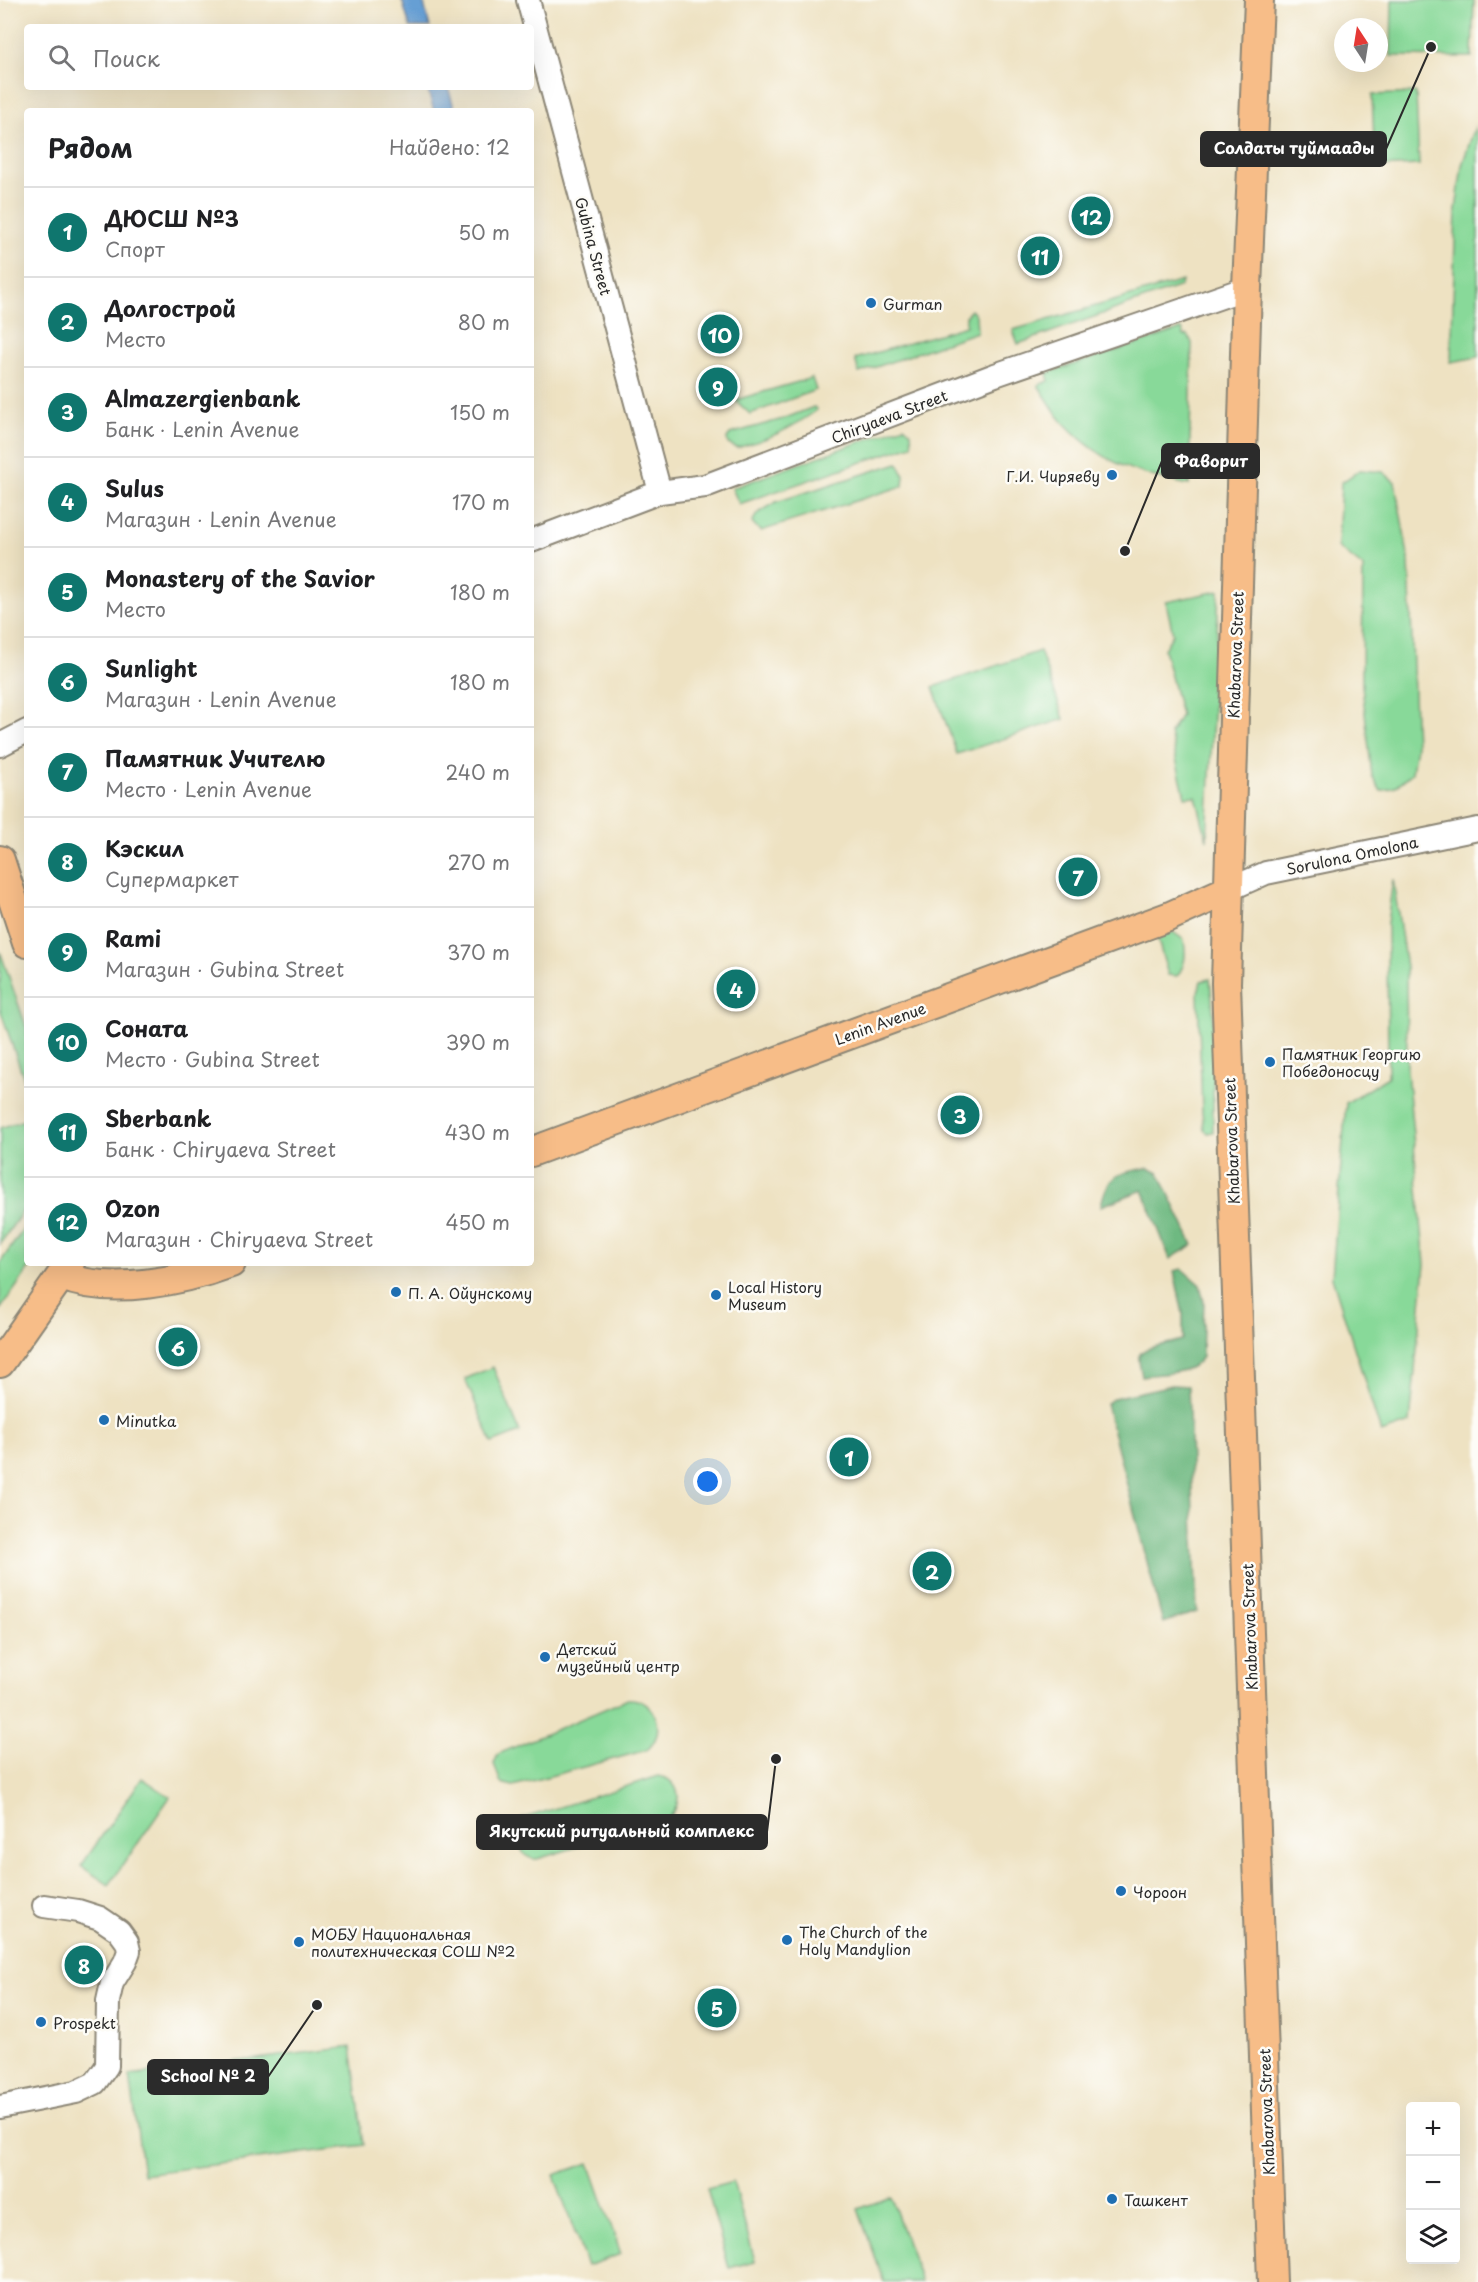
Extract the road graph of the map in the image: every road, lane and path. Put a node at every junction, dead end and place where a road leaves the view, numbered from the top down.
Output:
1 (528, 0) edge
2 (1259, 0) edge
3 (1247, 288) junction
4 (660, 492) junction
5 (534, 540) edge
6 (24, 733) edge
7 (0, 745) edge
8 (1478, 829) edge
9 (0, 860) edge
10 (1228, 890) junction
11 (24, 934) edge
12 (534, 1151) edge
13 (222, 1266) edge
14 (66, 1270) edge
15 (0, 1363) edge
16 (44, 1906) dead end
17 (0, 2107) edge
18 (1272, 2282) edge

1 - 4 street, Gubina Street
2 - 3 main road, Khabarova Street
3 - 4 street, Chiryaeva Street
3 - 10 main road, Khabarova Street
4 - 5 street, Chiryaeva Street
6 - 7 street
8 - 10 street, Sorulona Omolona
9 - 11 main road
10 - 12 main road, Lenin Avenue
10 - 18 main road, Khabarova Street
13 - 14 main road
14 - 15 main road
16 - 17 street

